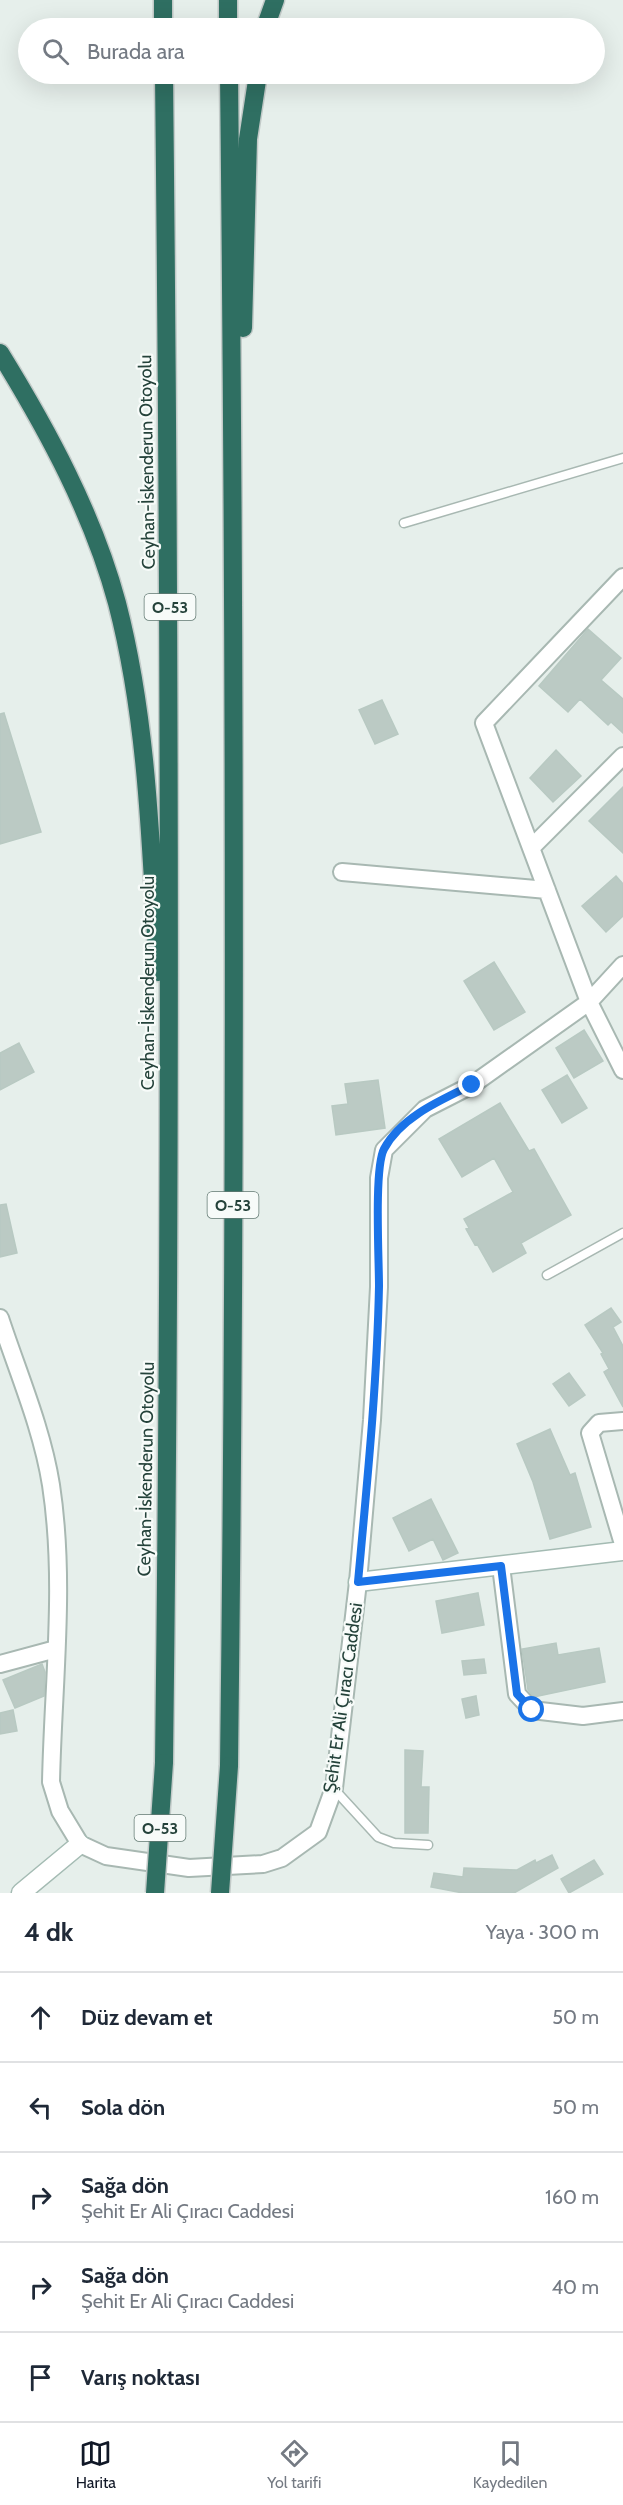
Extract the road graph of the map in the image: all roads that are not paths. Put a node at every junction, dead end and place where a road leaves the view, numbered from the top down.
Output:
1 (163, 0) edge
2 (228, 0) edge
3 (275, 0) edge
4 (163, 18) edge
5 (228, 18) edge
6 (269, 18) edge
7 (164, 84) edge
8 (229, 84) edge
9 (256, 84) edge
10 (0, 353) edge
11 (623, 458) edge
12 (404, 523) dead end
13 (623, 577) edge
14 (235, 645) junction
15 (623, 756) edge
16 (531, 848) junction
17 (342, 872) dead end
18 (547, 890) junction
19 (623, 965) edge
20 (589, 1002) junction
21 (623, 1070) edge
22 (169, 1141) junction
23 (623, 1233) edge
24 (547, 1275) dead end
25 (0, 1318) edge
26 (623, 1421) edge
27 (623, 1544) edge
28 (623, 1551) edge
29 (501, 1566) junction
30 (358, 1582) junction
31 (56, 1649) junction
32 (0, 1664) edge
33 (623, 1711) edge
34 (334, 1788) junction
35 (80, 1844) junction
36 (428, 1845) dead end
37 (21, 1893) edge
38 (155, 1893) edge
39 (220, 1893) edge

1 - 4 highway
2 - 5 highway
3 - 6 highway
7 - 22 highway, Ceyhan-İskenderun Otoyolu / O-53
8 - 14 highway, O-53
9 - 14 highway
10 - 22 highway
11 - 12 lane
13 - 16 street
14 - 39 highway, O-53, bridge
15 - 16 street
16 - 18 street
17 - 18 street
18 - 20 street
19 - 20 street, Şehit Er Ali Çıracı Caddesi
20 - 21 street
20 - 30 street, Şehit Er Ali Çıracı Caddesi
22 - 38 highway, Ceyhan-İskenderun Otoyolu / O-53, bridge
23 - 24 lane
25 - 31 street
26 - 27 street
28 - 29 street
29 - 30 street
29 - 33 street
30 - 34 street, Şehit Er Ali Çıracı Caddesi
31 - 32 street
31 - 35 street
34 - 35 street, Şehit Er Ali Çıracı Caddesi
34 - 36 lane
35 - 37 street

